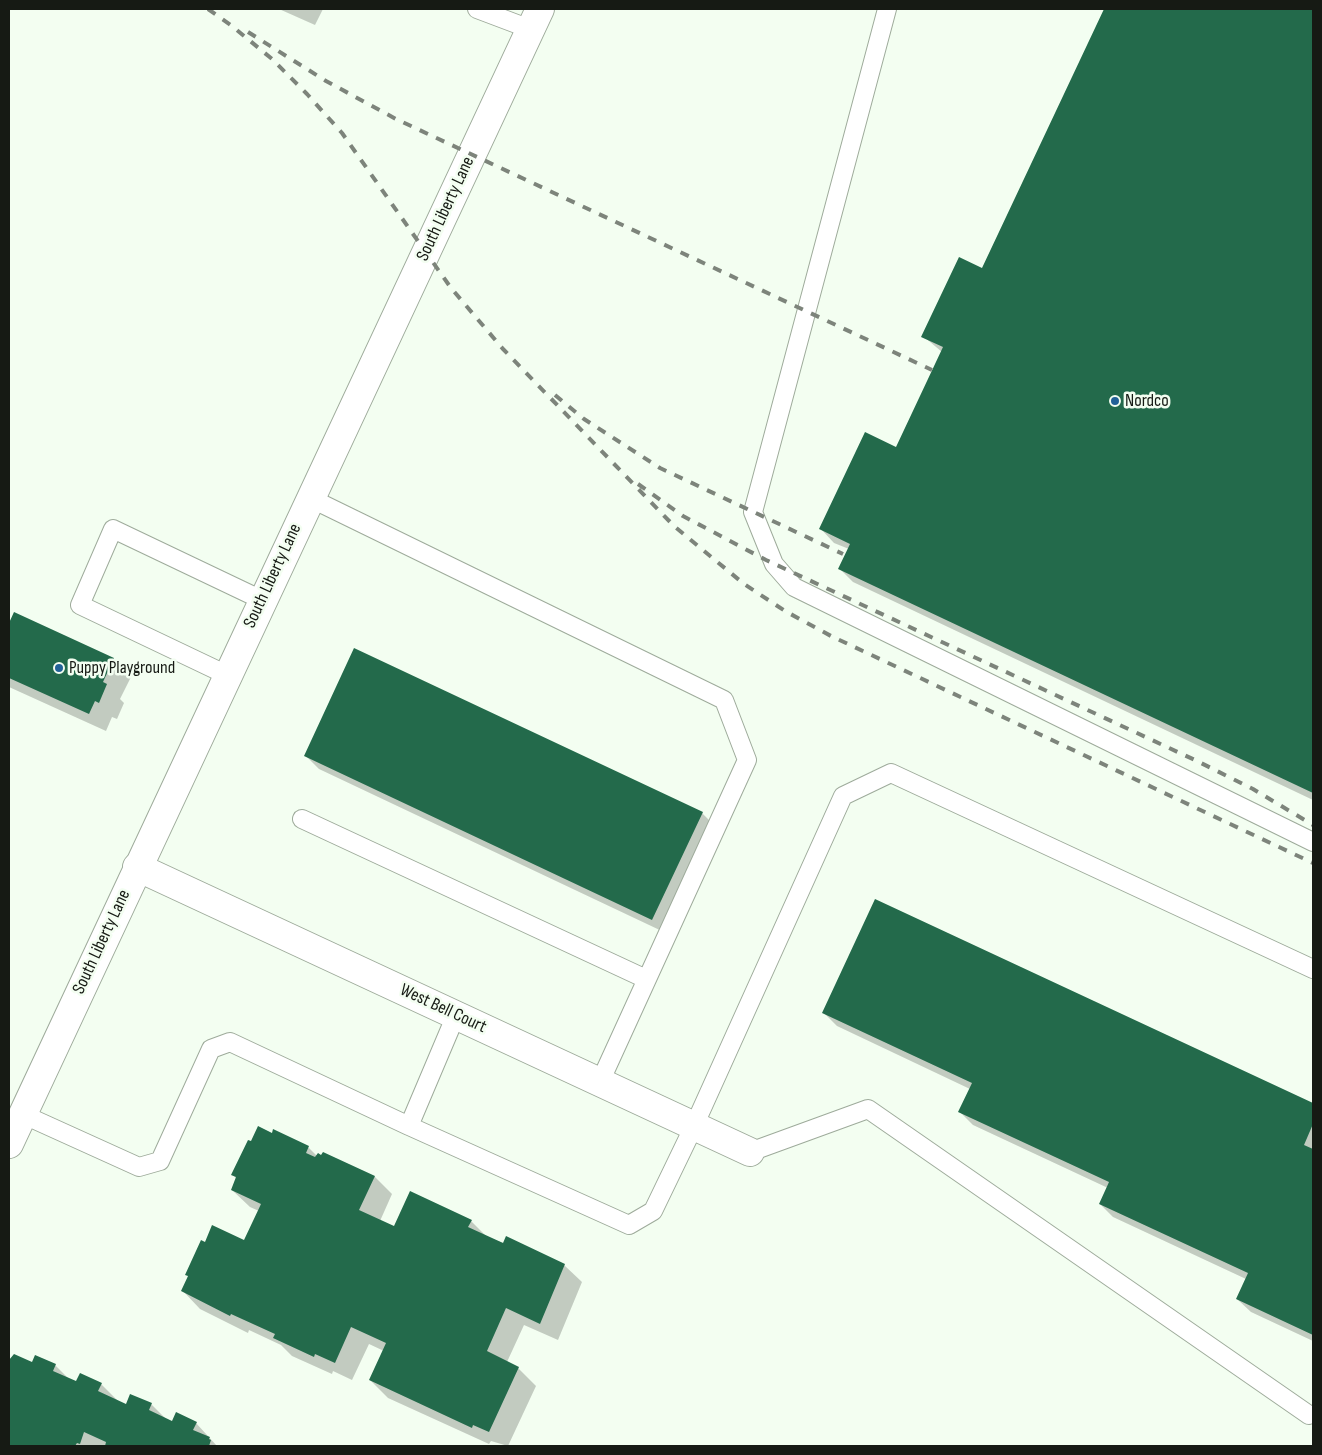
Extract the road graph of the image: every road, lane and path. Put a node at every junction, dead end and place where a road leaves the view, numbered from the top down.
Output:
1 (477, 9) edge
2 (887, 9) edge
3 (535, 19) edge
4 (310, 498) junction
5 (262, 600) junction
6 (227, 676) junction
7 (302, 819) dead end
8 (1313, 842) edge
9 (137, 867) junction
10 (1313, 969) edge
11 (646, 979) junction
12 (456, 1015) junction
13 (600, 1082) junction
14 (22, 1114) junction
15 (409, 1126) junction
16 (694, 1126) junction
17 (9, 1144) edge
18 (750, 1152) joint
19 (1309, 1415) dead end

1 - 3 lane
2 - 8 lane
3 - 4 street, South Liberty Lane
4 - 5 street, South Liberty Lane
4 - 11 lane
5 - 6 street, South Liberty Lane
5 - 6 lane
6 - 9 street, South Liberty Lane
7 - 11 lane
9 - 12 street, West Bell Court
9 - 14 street, South Liberty Lane
10 - 16 lane
11 - 13 lane
12 - 13 street, West Bell Court
12 - 15 lane
13 - 16 street, West Bell Court
14 - 15 lane
14 - 17 street, South Liberty Lane
15 - 16 lane
16 - 18 street, West Bell Court
18 - 19 lane

